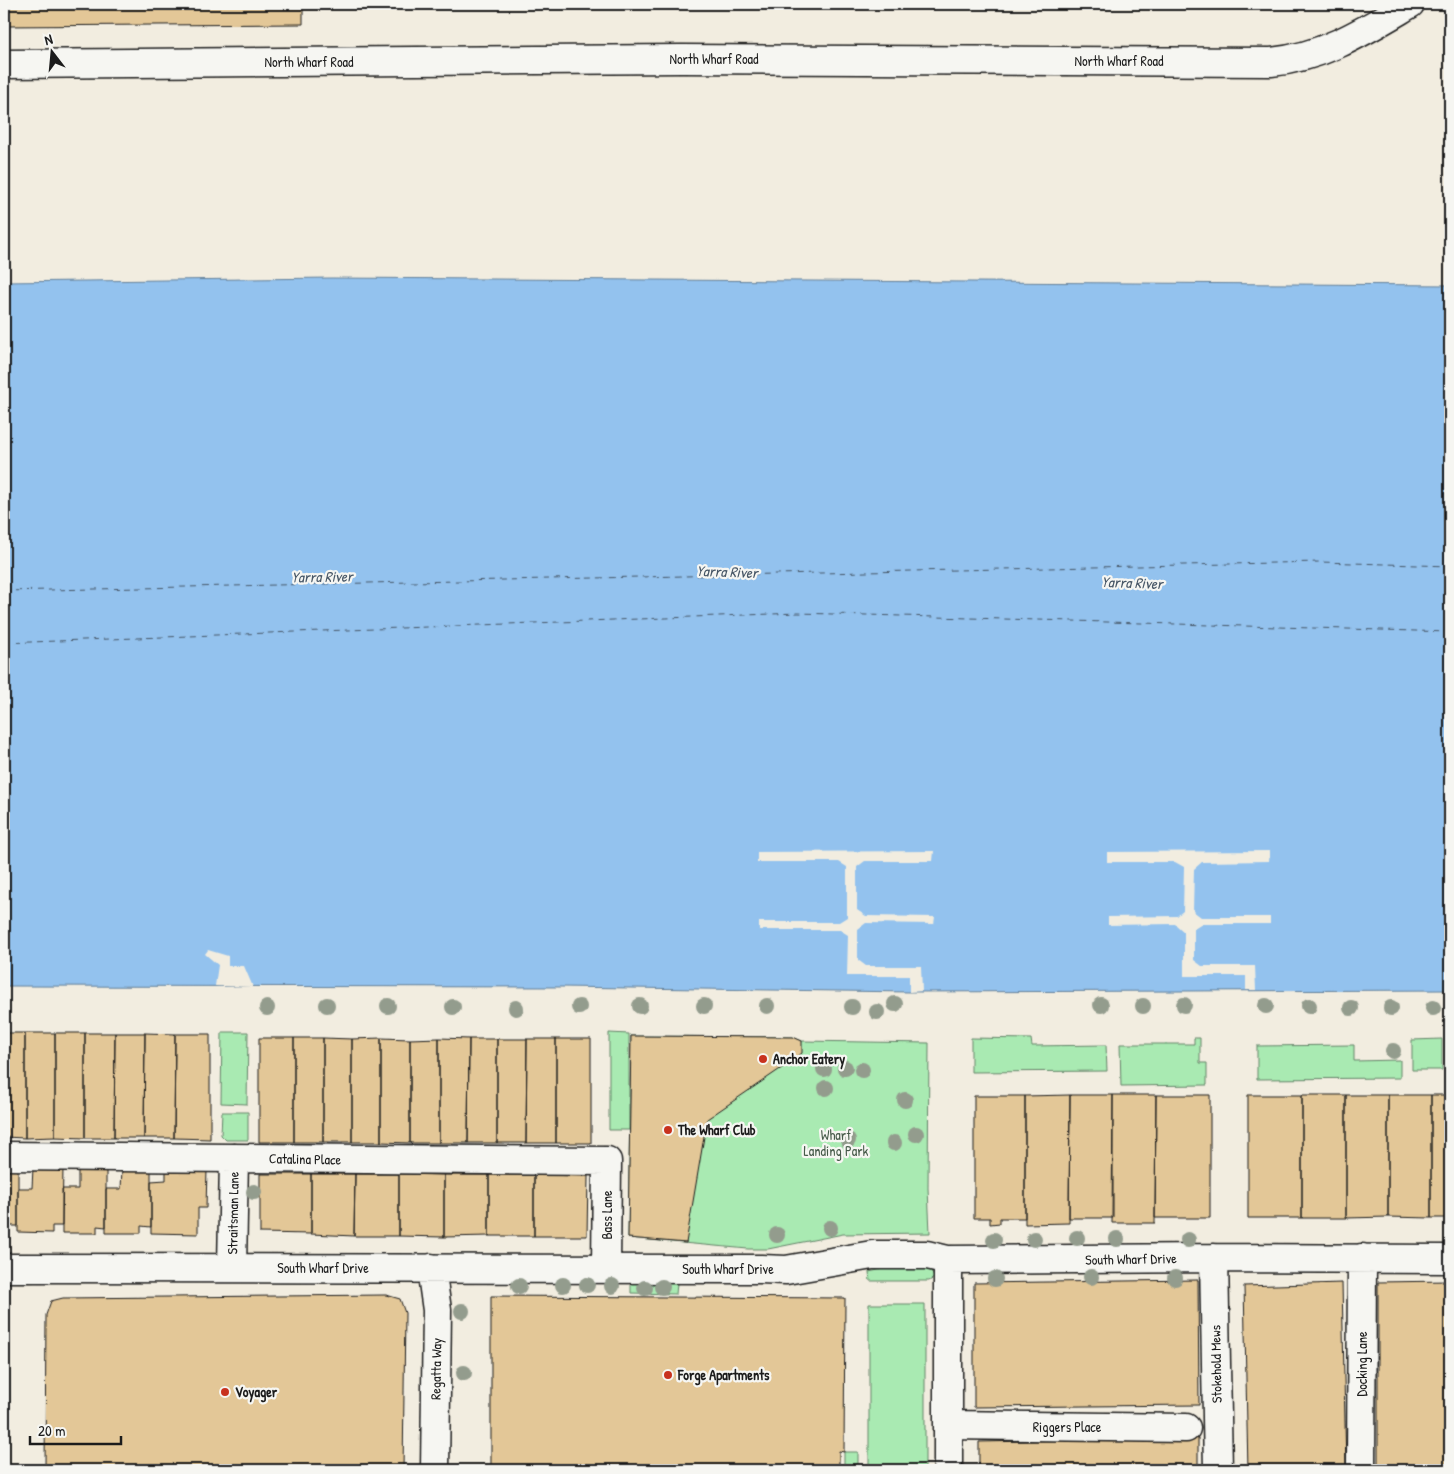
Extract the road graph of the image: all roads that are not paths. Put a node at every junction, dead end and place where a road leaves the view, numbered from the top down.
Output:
1 (1410, 4) edge
2 (4, 64) edge
3 (4, 1156) edge
4 (234, 1158) junction
5 (607, 1162) joint
6 (1214, 1258) junction
7 (1362, 1258) junction
8 (1450, 1259) edge
9 (948, 1260) junction
10 (4, 1268) edge
11 (232, 1268) junction
12 (432, 1268) junction
13 (606, 1269) junction
14 (948, 1425) junction
15 (1186, 1428) dead end
16 (435, 1470) edge
17 (948, 1470) edge
18 (1218, 1470) edge
19 (1361, 1470) edge

1 - 2 street, North Wharf Road
3 - 4 street, Catalina Place
4 - 5 street, Catalina Place
4 - 11 street, Straitsman Lane
5 - 13 street, Bass Lane
6 - 7 street, South Wharf Drive
6 - 9 street, South Wharf Drive
6 - 18 street, Stokehold Mews
7 - 8 street, South Wharf Drive
7 - 19 street, Docking Lane
9 - 13 street, South Wharf Drive
9 - 14 street
10 - 11 street, South Wharf Drive
11 - 12 street, South Wharf Drive
12 - 13 street, South Wharf Drive
12 - 16 street, Regatta Way
14 - 15 street, Riggers Place
14 - 17 street

